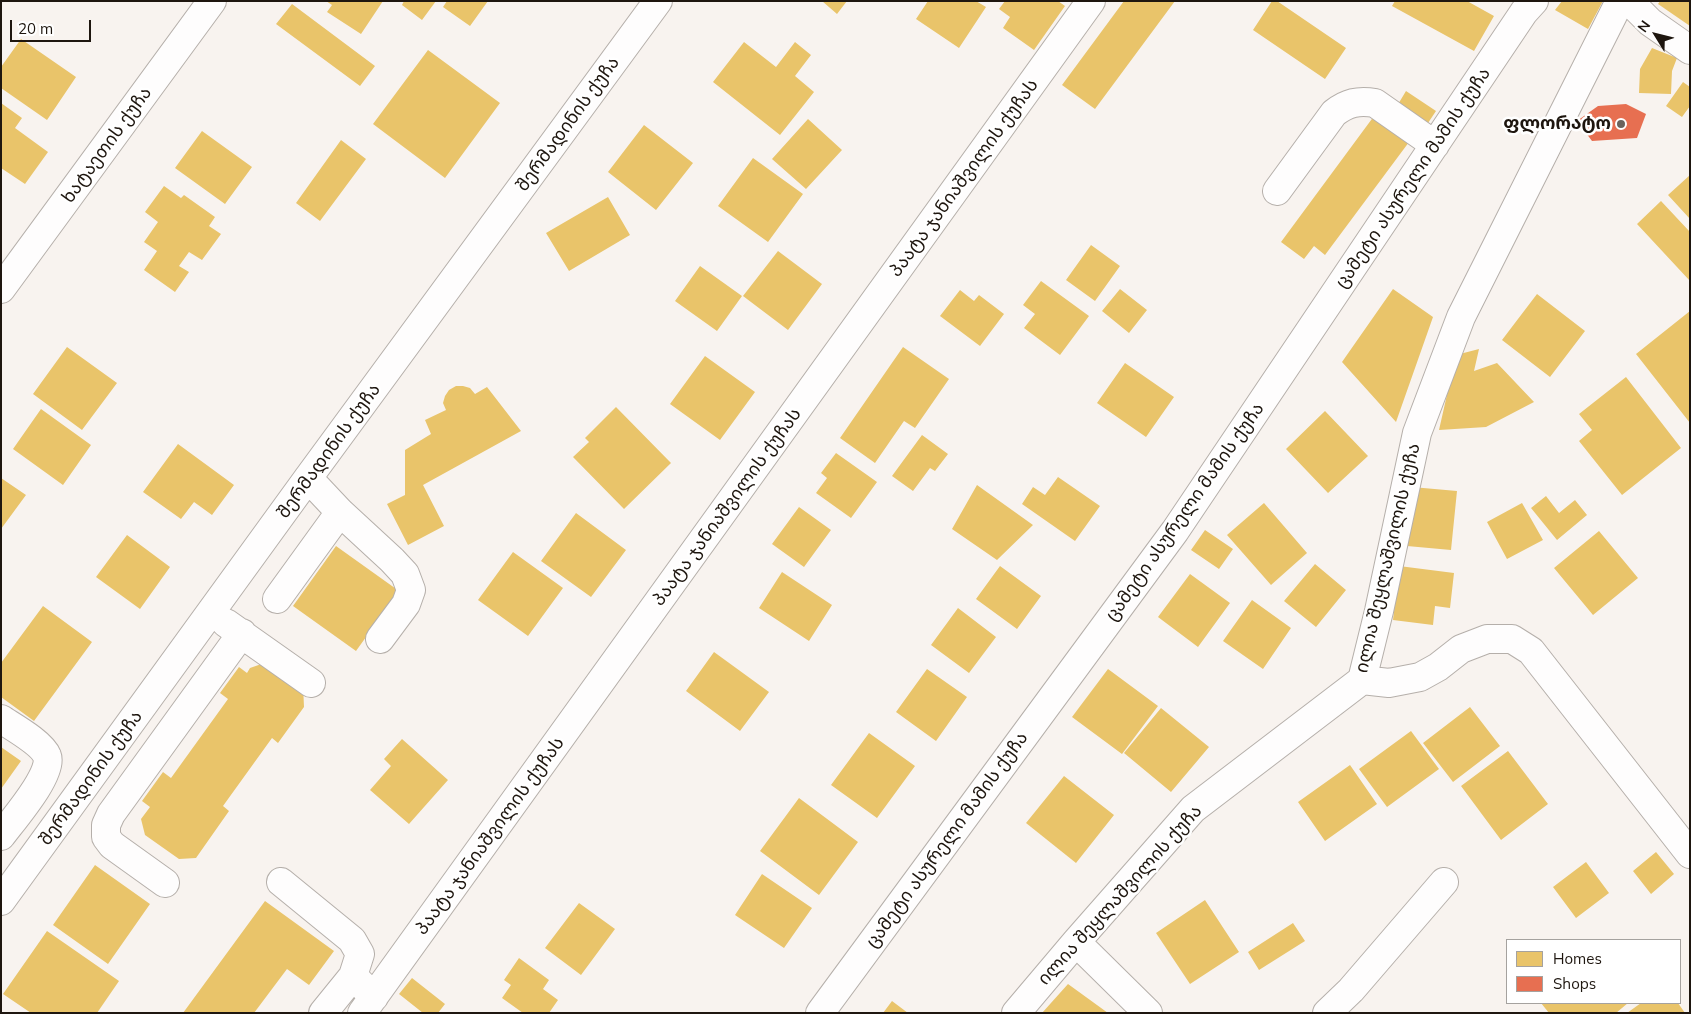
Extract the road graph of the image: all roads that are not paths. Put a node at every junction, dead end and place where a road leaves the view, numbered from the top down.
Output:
1 (212, 1) edge
2 (658, 1) edge
3 (1092, 1) edge
4 (1534, 1) edge
5 (1620, 1) edge
6 (1629, 1) edge
7 (1690, 50) edge
8 (1435, 145) junction
9 (1277, 190) dead end
10 (1, 290) edge
11 (308, 478) junction
12 (340, 512) junction
13 (277, 599) dead end
14 (211, 612) junction
15 (242, 633) junction
16 (380, 639) dead end
17 (1362, 680) junction
18 (311, 683) dead end
19 (1, 719) edge
20 (19, 811) junction
21 (50, 834) junction
22 (1, 836) edge
23 (1690, 854) edge
24 (281, 882) dead end
25 (1444, 882) dead end
26 (165, 883) dead end
27 (1, 901) edge
28 (1076, 942) junction
29 (353, 976) junction
30 (368, 1005) edge
31 (323, 1013) edge
32 (820, 1013) edge
33 (1016, 1013) edge
34 (1148, 1013) edge
35 (1327, 1013) edge

1 - 10 street, ხატაეთის ქუჩა
2 - 11 street, შერმადინის ქუჩა
3 - 30 street, პაატა ჯანიაშვილის ქუჩას
4 - 8 street, ცამეტი ასურელი მამის ქუჩა
5 - 17 street, ილია შეყლაშვილის ქუჩა
6 - 7 street
8 - 9 street
8 - 32 street, ცამეტი ასურელი მამის ქუჩა
11 - 12 street
11 - 14 street, შერმადინის ქუჩა
12 - 13 street
12 - 16 street
14 - 15 street
14 - 21 street, შერმადინის ქუჩა
15 - 18 street
15 - 26 street
17 - 23 street
17 - 28 street, ილია შეყლაშვილის ქუჩა
19 - 20 street
20 - 21 street
20 - 22 street
21 - 27 street, შერმადინის ქუჩა
24 - 29 street
25 - 35 street
28 - 33 street, ილია შეყლაშვილის ქუჩა
28 - 34 street
29 - 30 street
29 - 31 street

